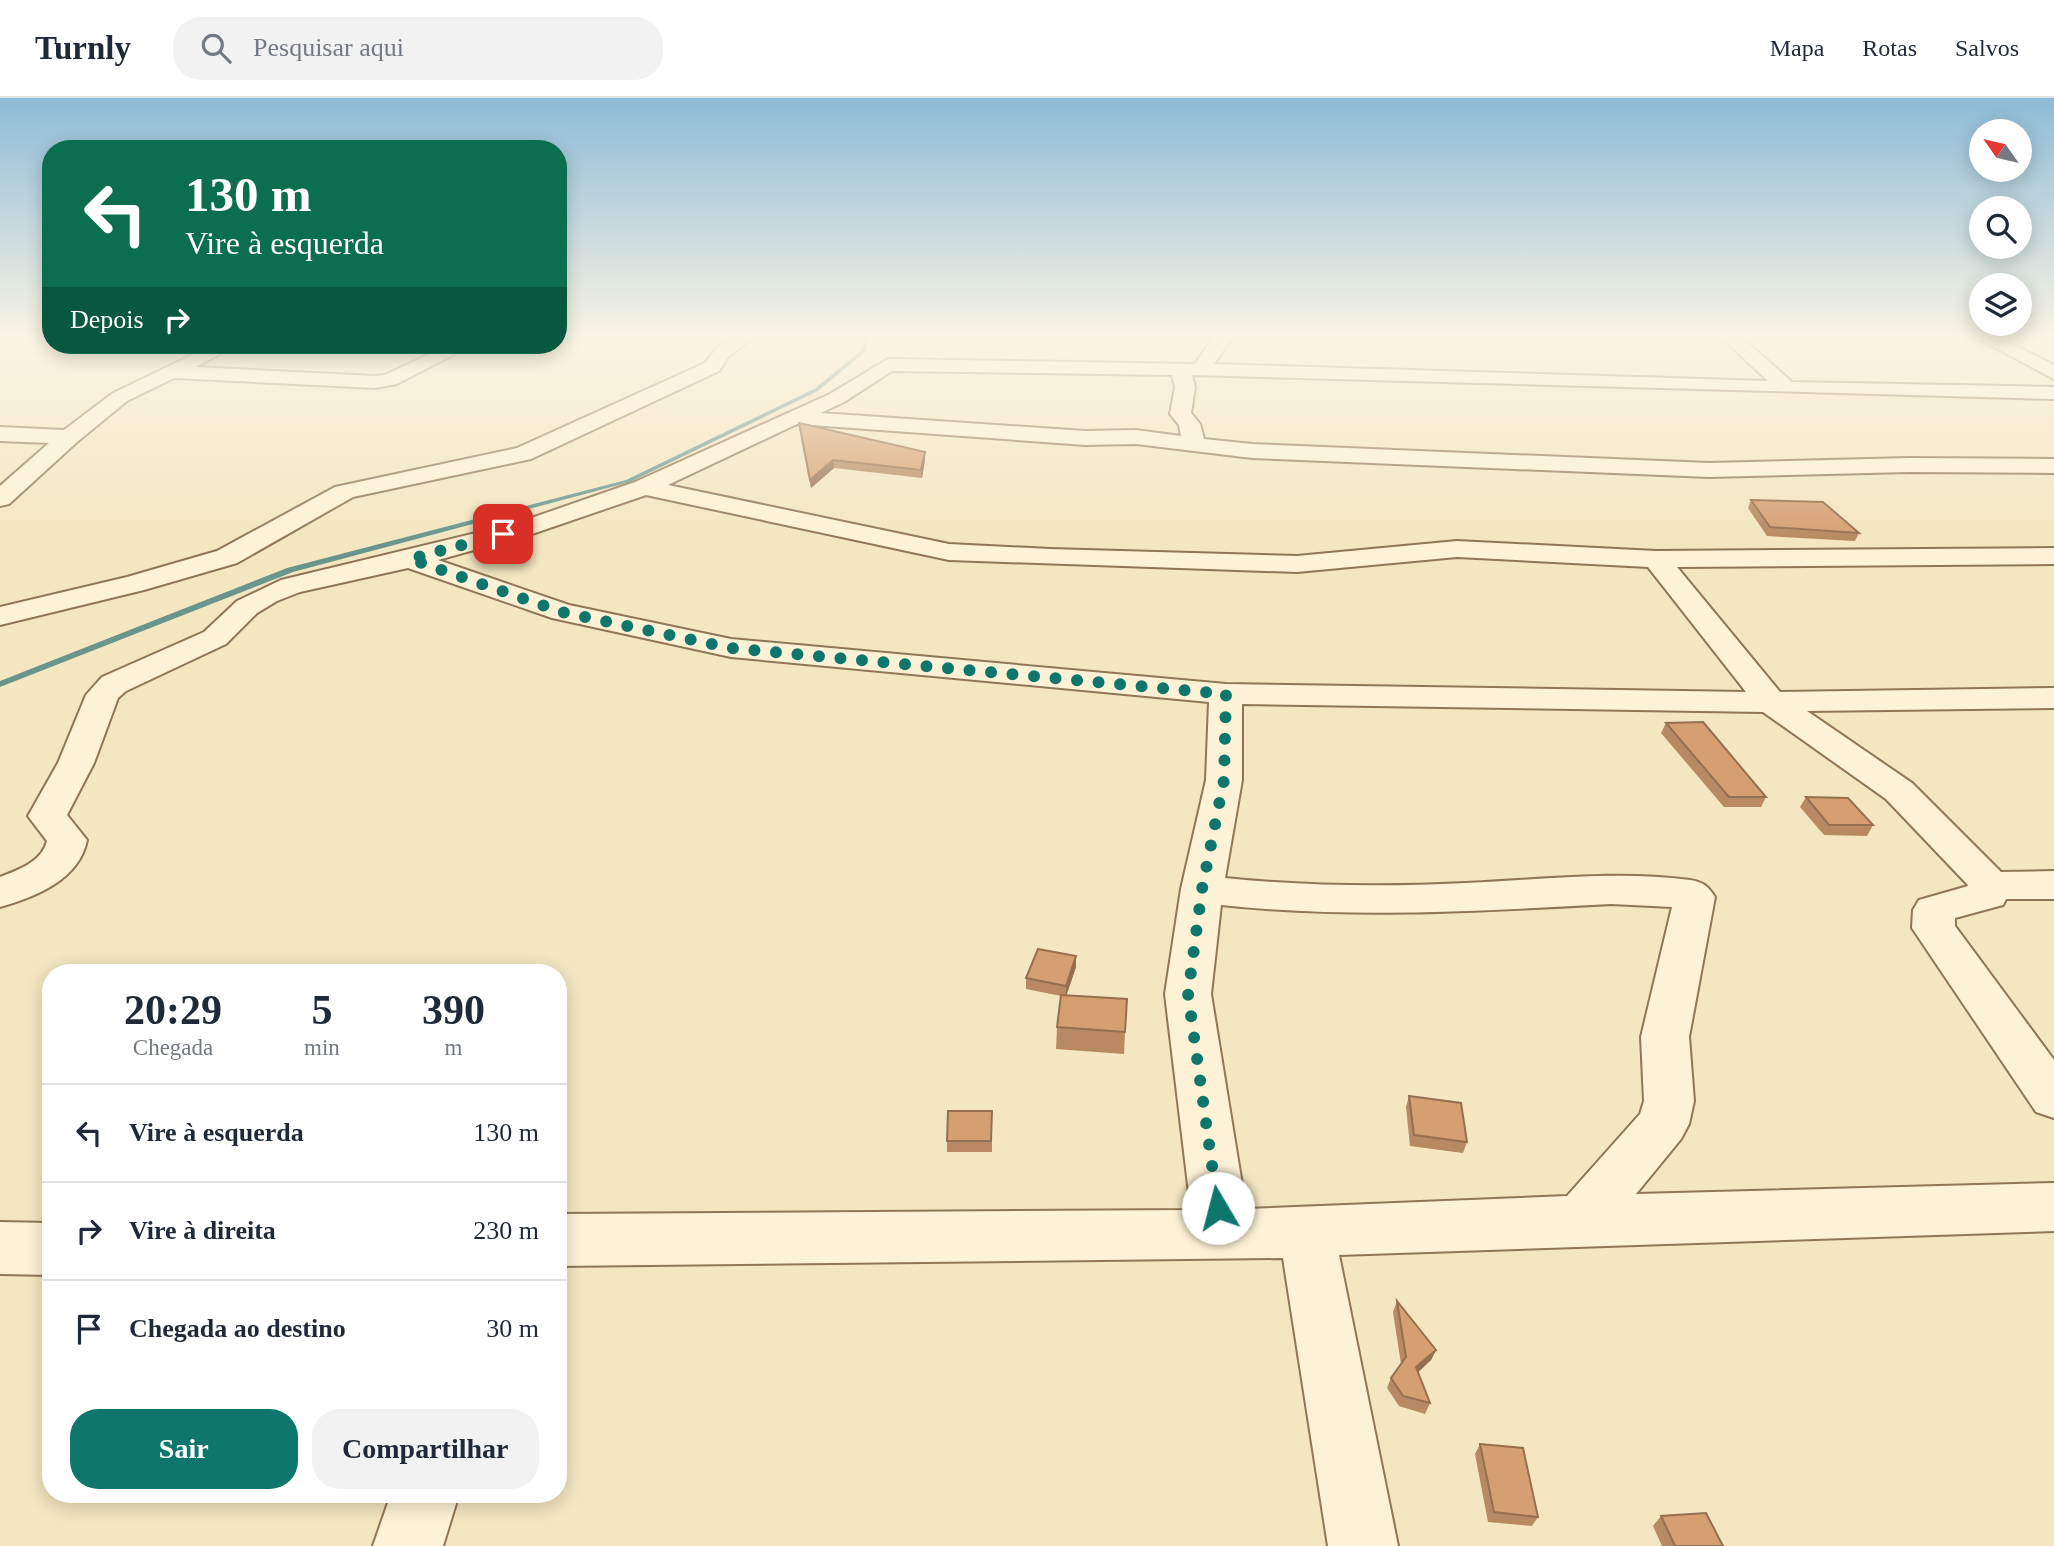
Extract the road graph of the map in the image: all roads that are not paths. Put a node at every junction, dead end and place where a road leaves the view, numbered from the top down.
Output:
1 (109, 406) edge
2 (630, 406) edge
3 (820, 406) edge
4 (1182, 406) edge
5 (795, 418) junction
6 (0, 434) edge
7 (69, 436) junction
8 (1195, 445) junction
9 (2054, 466) edge
10 (644, 488) junction
11 (0, 499) edge
12 (2054, 556) edge
13 (410, 559) junction
14 (1656, 559) junction
15 (0, 616) edge
16 (1226, 694) junction
17 (2054, 698) edge
18 (1771, 702) junction
19 (1989, 886) junction
20 (2054, 886) edge
21 (1202, 889) junction
22 (0, 893) edge
23 (2054, 1098) edge
24 (2054, 1208) edge
25 (1581, 1220) junction
26 (1306, 1229) junction
27 (1222, 1235) junction
28 (567, 1240) edge
29 (0, 1248) edge
30 (42, 1249) edge
31 (422, 1503) edge
32 (408, 1546) edge
33 (1363, 1546) edge

1 - 7 street
2 - 15 street
3 - 5 street
4 - 8 street
5 - 8 street
5 - 10 street
6 - 7 street
7 - 11 street
8 - 9 street
10 - 13 street
10 - 14 street
12 - 14 street
13 - 16 street
13 - 22 street
14 - 18 street
16 - 18 street
16 - 21 street
17 - 18 street
18 - 19 street
19 - 20 street
19 - 23 street
21 - 25 street
21 - 27 street
24 - 25 street
25 - 26 street
26 - 27 street
26 - 33 street
27 - 28 street
29 - 30 street
31 - 32 street

